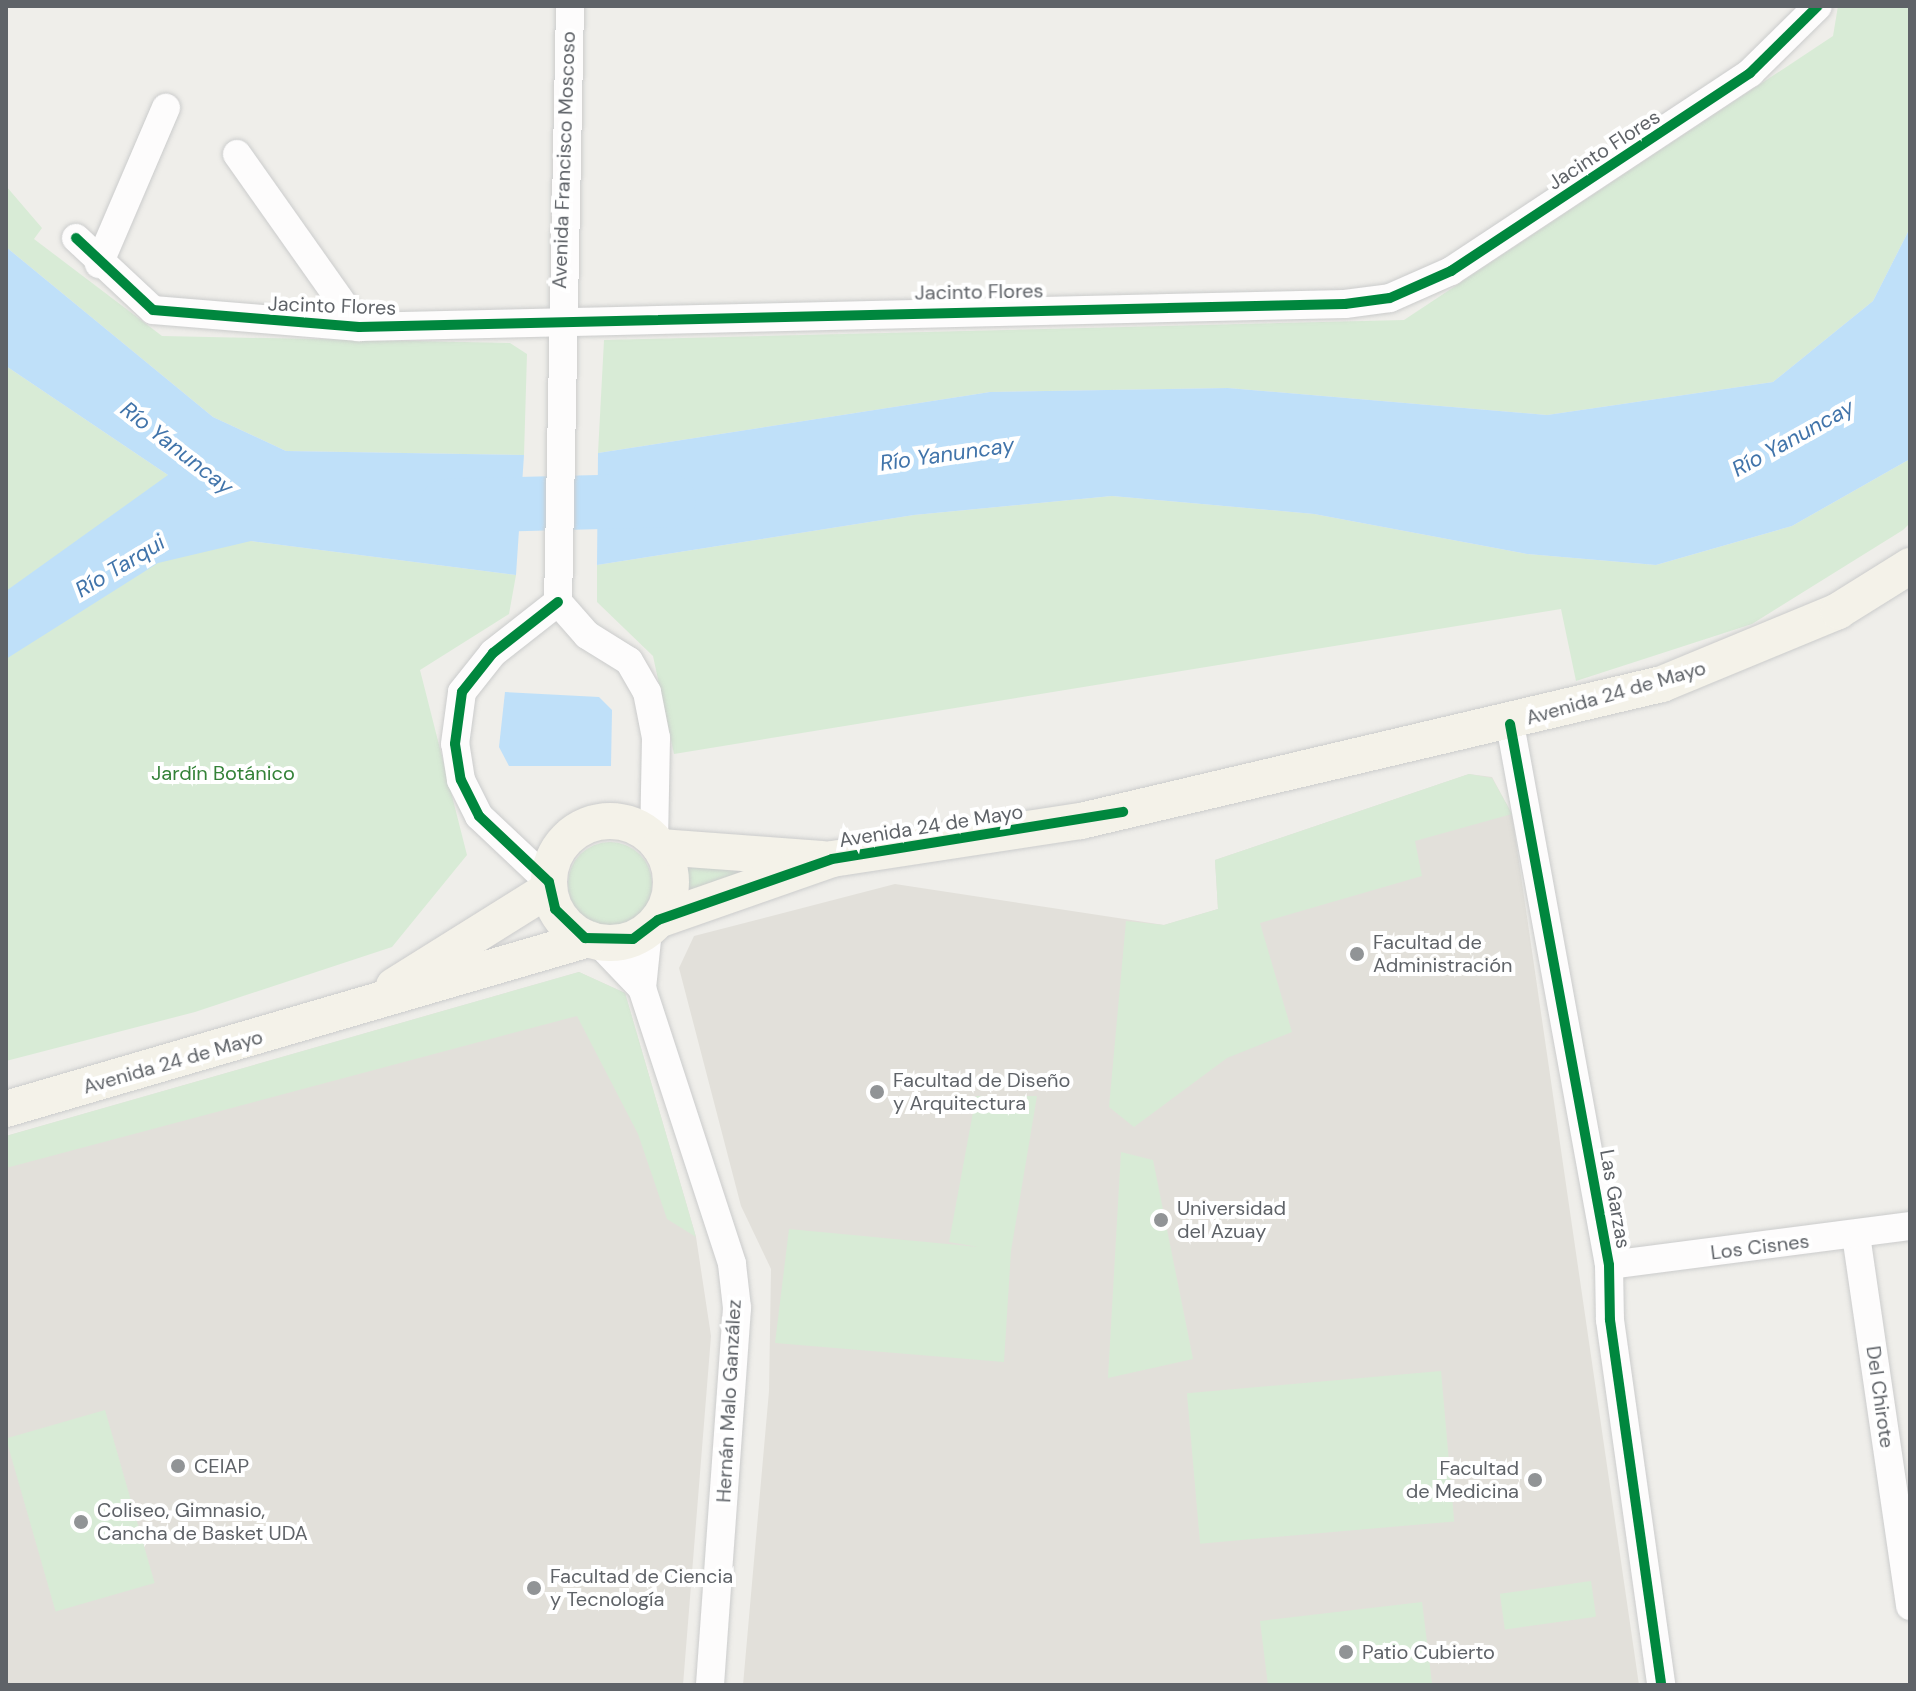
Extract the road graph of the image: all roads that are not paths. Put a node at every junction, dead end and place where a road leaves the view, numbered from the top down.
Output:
1 (570, 6) edge
2 (1818, 6) edge
3 (166, 108) dead end
4 (237, 154) dead end
5 (76, 238) dead end
6 (99, 264) junction
7 (559, 326) junction
8 (359, 327) junction
9 (1910, 566) edge
10 (558, 602) junction
11 (1510, 724) junction
12 (657, 843) junction
13 (832, 859) junction
14 (549, 886) junction
15 (653, 925) junction
16 (593, 941) junction
17 (642, 988) junction
18 (340, 1014) junction
19 (6, 1109) edge
20 (1910, 1226) edge
21 (1856, 1235) junction
22 (1609, 1265) junction
23 (1910, 1606) edge
24 (710, 1685) edge
25 (1661, 1685) edge

1 - 7 street, Avenida Francisco Moscoso
2 - 7 street, Jacinto Flores
3 - 6 street
4 - 8 street
5 - 6 street, Jacinto Flores
6 - 8 street, Jacinto Flores
7 - 8 street, Jacinto Flores
7 - 10 street, Avenida Francisco Moscoso
9 - 11 main road, Avenida 24 de Mayo
10 - 12 street
10 - 14 street
11 - 13 main road, Avenida 24 de Mayo
11 - 22 street, Las Garzas
12 - 13 main road, Avenida 24 de Mayo
12 - 14 main road
12 - 15 main road
13 - 15 main road, Avenida 24 de Mayo
14 - 16 main road
14 - 18 main road, Avenida 24 de Mayo
15 - 16 main road
15 - 17 street, Hernán Malo Ganzález
16 - 17 street, Hernán Malo Ganzález
16 - 18 main road, Avenida 24 de Mayo
17 - 24 street, Hernán Malo Ganzález
18 - 19 main road, Avenida 24 de Mayo
20 - 21 street, Los Cisnes
21 - 22 street, Los Cisnes
21 - 23 street, Del Chirote
22 - 25 street, Las Garzas

